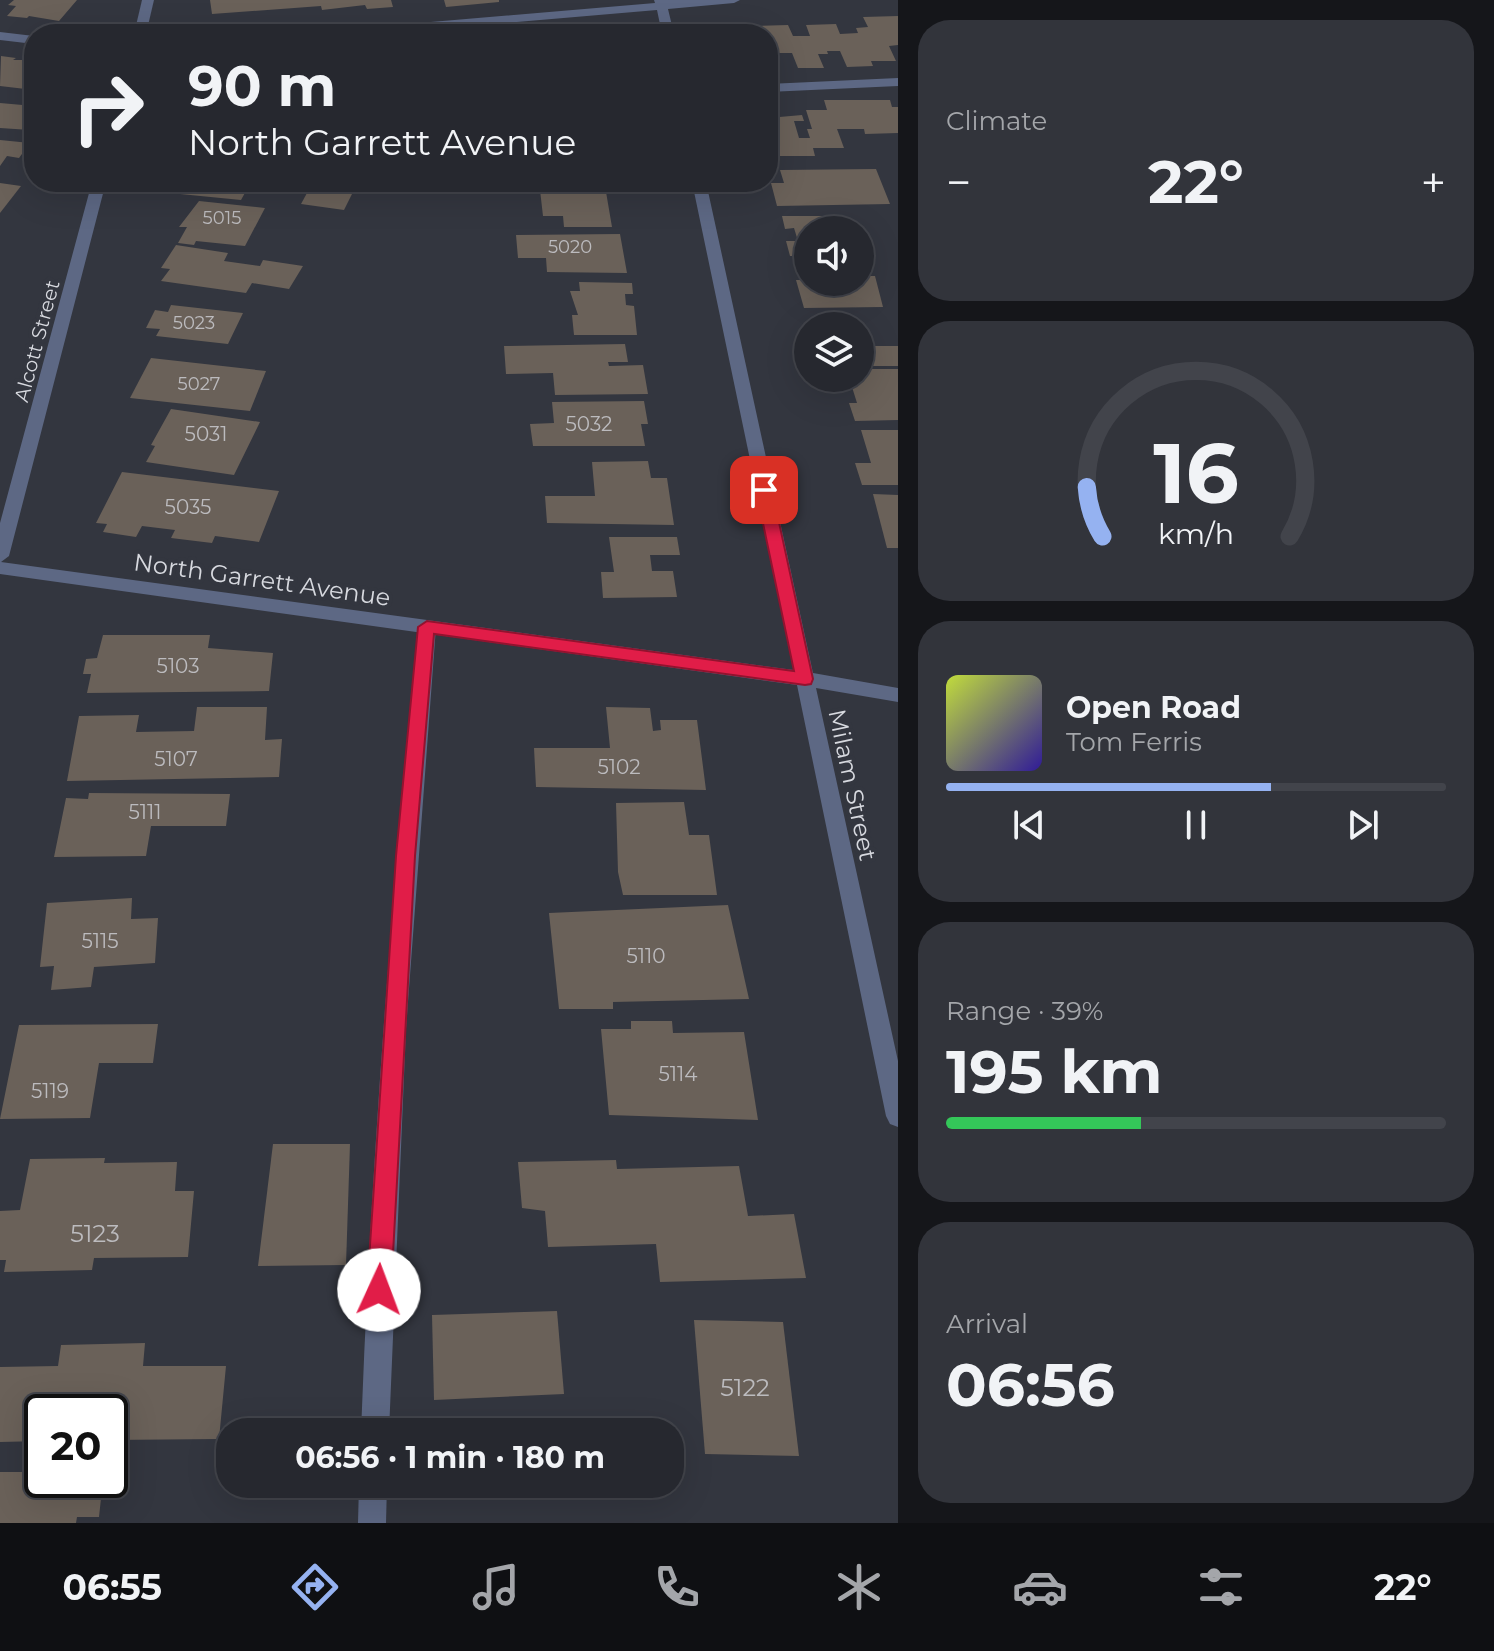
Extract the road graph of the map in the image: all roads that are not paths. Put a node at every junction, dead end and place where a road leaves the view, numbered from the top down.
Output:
1 (148, 0) edge
2 (734, 0) edge
3 (660, 3) edge
4 (142, 24) edge
5 (441, 24) edge
6 (665, 24) edge
7 (0, 36) edge
8 (24, 39) edge
9 (898, 82) edge
10 (778, 88) edge
11 (96, 192) edge
12 (701, 192) edge
13 (0, 556) edge
14 (0, 568) edge
15 (427, 627) junction
16 (805, 679) junction
17 (898, 695) edge
18 (898, 1116) edge
19 (375, 1418) edge
20 (373, 1498) edge
21 (372, 1523) edge

1 - 4 street
2 - 3 street
3 - 5 street
3 - 6 street
7 - 8 street
9 - 10 street
11 - 13 street, Alcott Street
12 - 16 street, Milam Street
14 - 15 street, North Garrett Avenue
15 - 16 street, North Garrett Avenue
15 - 19 street
16 - 17 street, North Garrett Avenue
16 - 18 street, Milam Street
20 - 21 street

